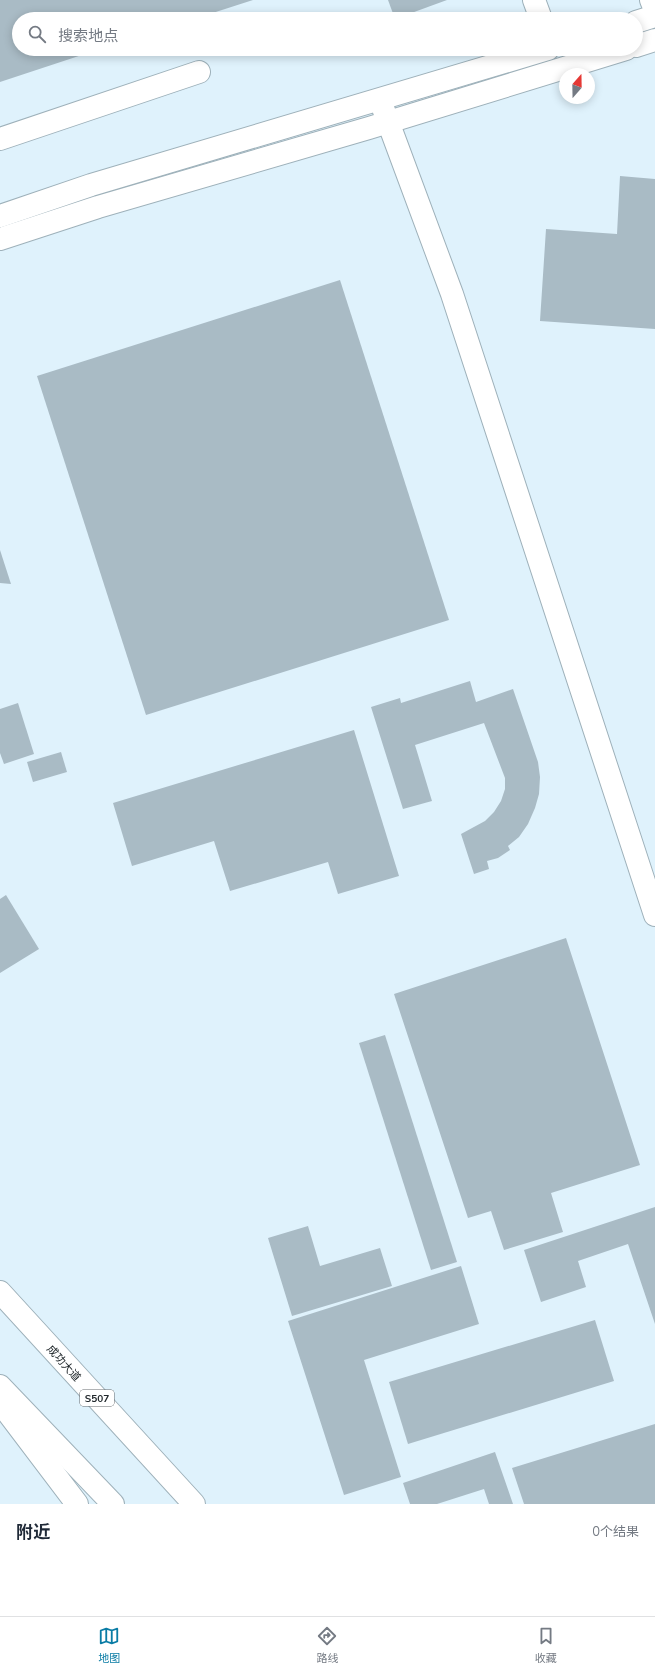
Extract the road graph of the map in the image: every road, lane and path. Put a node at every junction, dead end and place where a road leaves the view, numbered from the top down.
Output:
1 (534, 0) edge
2 (651, 0) edge
3 (655, 10) edge
4 (538, 12) edge
5 (655, 16) edge
6 (643, 20) edge
7 (655, 40) edge
8 (643, 44) edge
9 (525, 56) edge
10 (603, 56) edge
11 (199, 72) dead end
12 (380, 100) junction
13 (389, 122) junction
14 (0, 139) edge
15 (0, 216) edge
16 (0, 239) edge
17 (655, 915) edge
18 (0, 1292) edge
19 (0, 1386) edge
20 (0, 1403) edge
21 (77, 1504) edge
22 (113, 1504) edge
23 (194, 1504) edge

1 - 4 main road
2 - 3 main road
5 - 6 main road
7 - 8 main road
9 - 12 main road
10 - 13 main road
11 - 14 main road
12 - 13 main road
12 - 15 main road
13 - 16 main road
13 - 17 main road
18 - 23 main road, 成功大道 / S507
19 - 22 main road
20 - 21 main road

